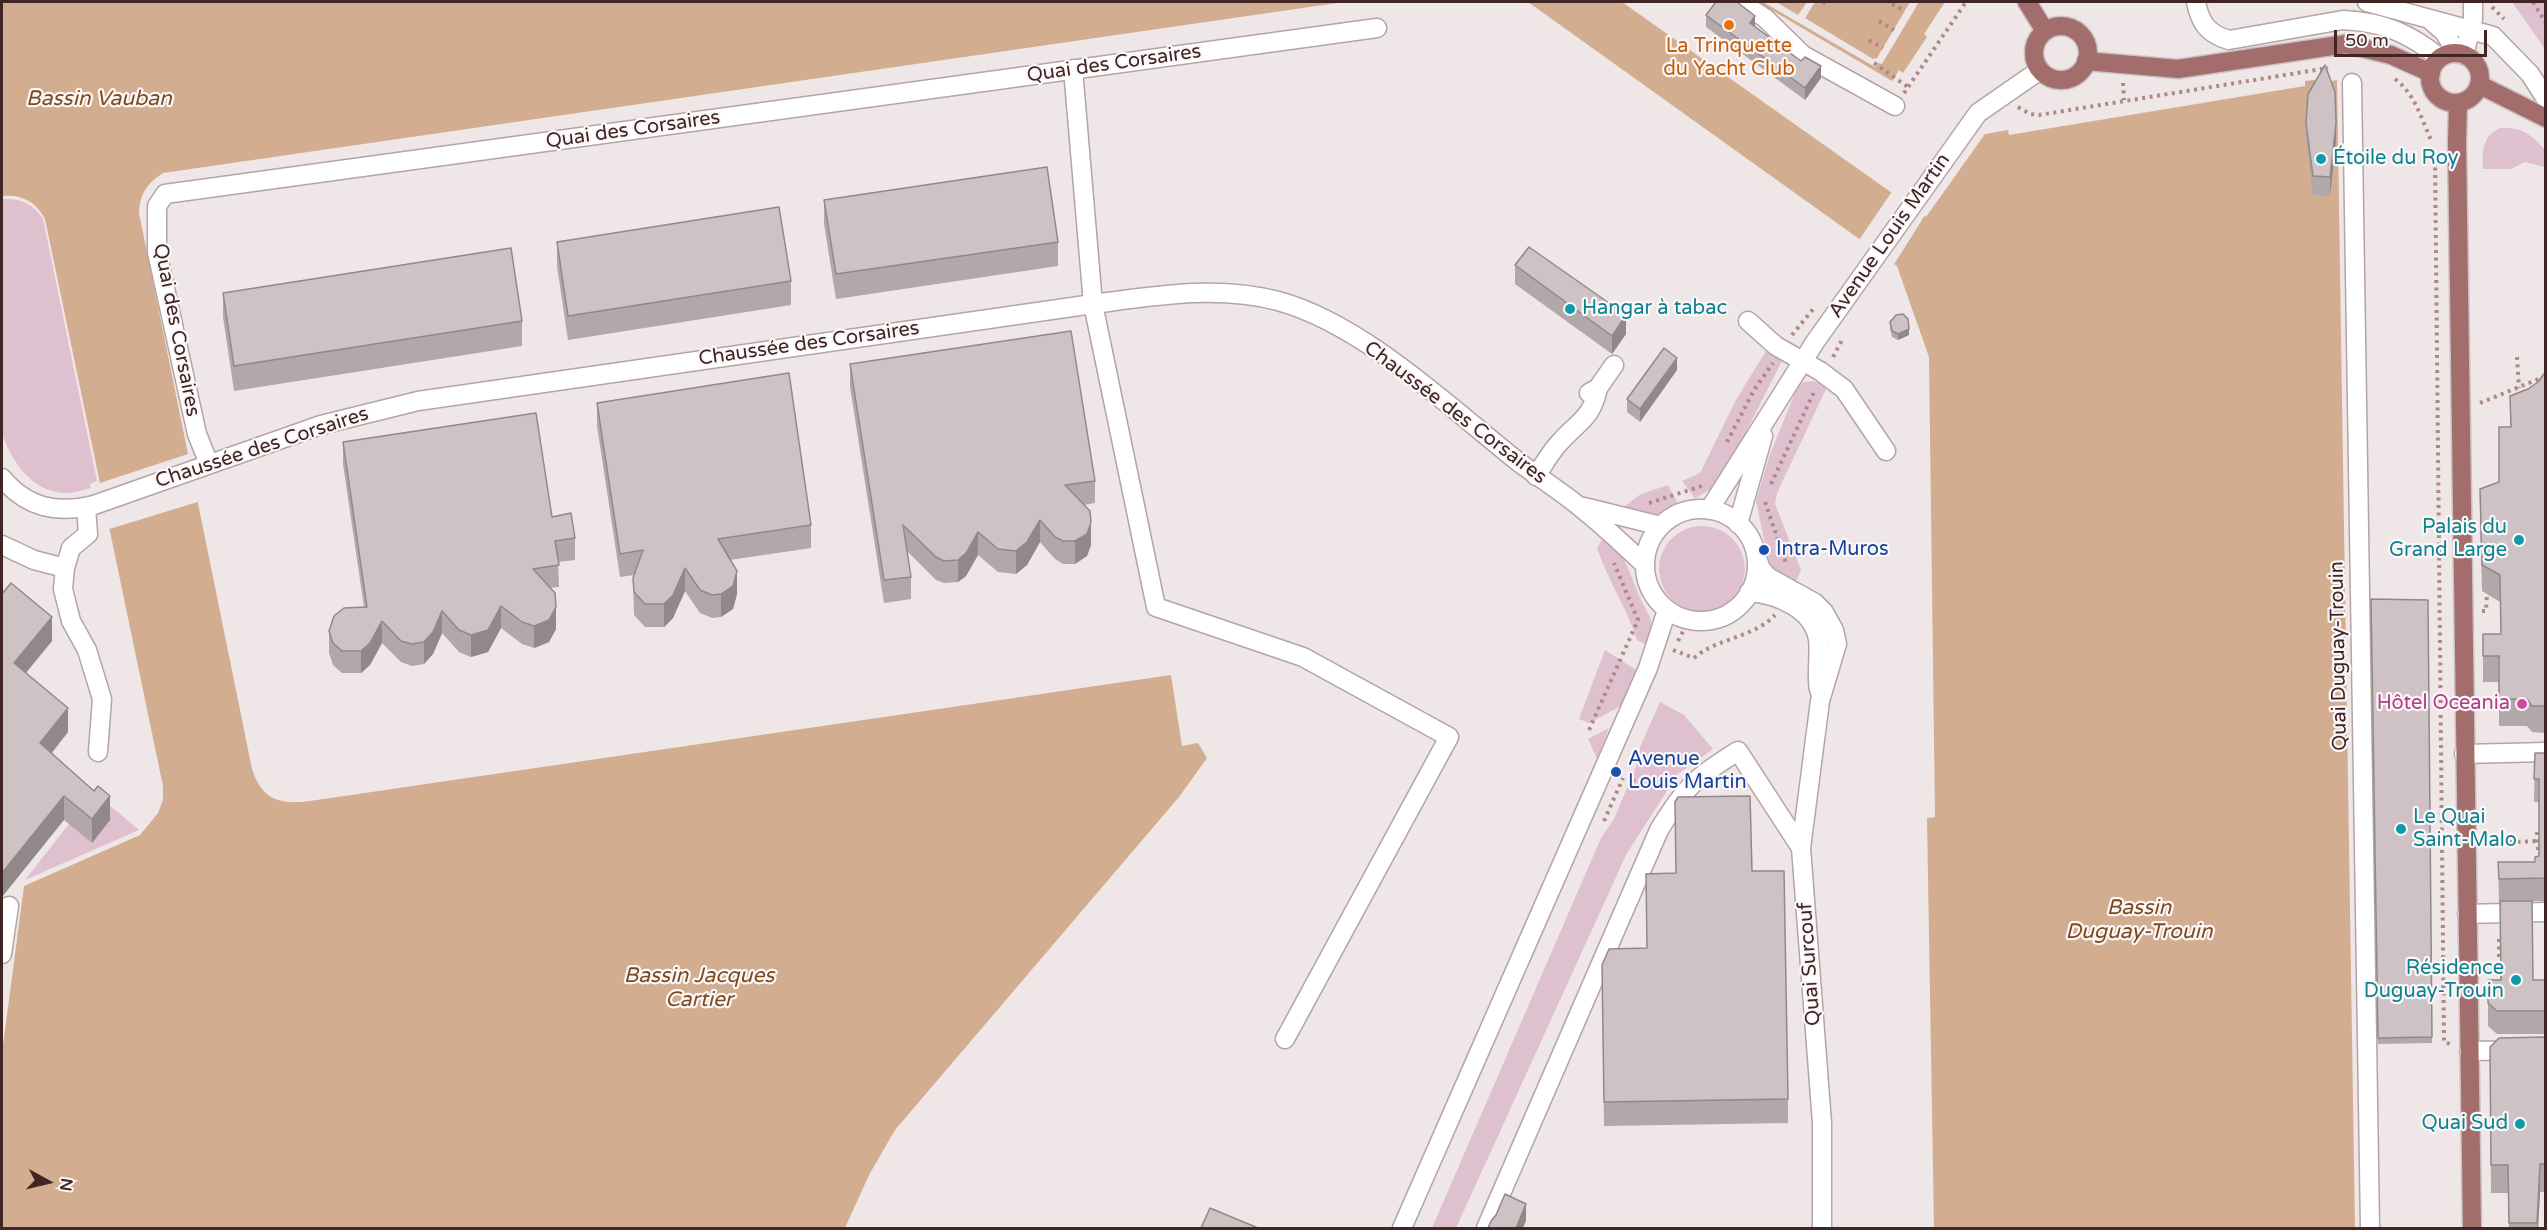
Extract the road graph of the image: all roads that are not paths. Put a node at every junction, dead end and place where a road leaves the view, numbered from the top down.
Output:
1 (1740, 2) edge
2 (2027, 2) edge
3 (2196, 2) edge
4 (2367, 2) edge
5 (2473, 2) edge
6 (2427, 18) junction
7 (1377, 28) dead end
8 (2471, 30) junction
9 (2045, 31) junction
10 (2448, 60) junction
11 (2086, 61) junction
12 (1073, 69) junction
13 (2040, 70) junction
14 (2352, 83) dead end
15 (2480, 85) junction
16 (2546, 99) edge
17 (2458, 104) junction
18 (1895, 106) road end
19 (2546, 118) edge
20 (1093, 304) junction
21 (1748, 321) dead end
22 (1803, 362) junction
23 (1614, 365) dead end
24 (1765, 425) junction
25 (1886, 451) dead end
26 (209, 464) junction
27 (1536, 476) junction
28 (2, 478) edge
29 (90, 506) junction
30 (1579, 506) junction
31 (1709, 510) junction
32 (1738, 524) junction
33 (1661, 526) junction
34 (5, 554) edge
35 (1756, 555) junction
36 (1645, 565) junction
37 (65, 568) junction
38 (1749, 592) junction
39 (1667, 610) junction
40 (1820, 701) junction
41 (98, 752) dead end
42 (2546, 752) edge
43 (2464, 754) junction
44 (1801, 848) junction
45 (9, 906) dead end
46 (2546, 912) edge
47 (2467, 914) junction
48 (3, 935) edge
49 (2, 954) edge
50 (1285, 1039) dead end
51 (2546, 1050) edge
52 (2469, 1051) junction
53 (1402, 1228) edge
54 (1486, 1228) edge
55 (1822, 1228) edge
56 (2370, 1228) edge
57 (2472, 1228) edge

1 - 18 street
2 - 9 main road
3 - 10 street
4 - 6 street
5 - 8 street
6 - 8 street
6 - 10 street
7 - 12 street, Quai des Corsaires
8 - 10 street
8 - 16 street
9 - 11 main road
9 - 13 main road
10 - 11 main road
10 - 15 main road
10 - 17 main road
11 - 13 main road
12 - 20 street
12 - 26 street, Quai des Corsaires
13 - 22 street, Avenue Louis Martin
14 - 56 street, Quai Duguay-Trouin
15 - 17 main road
15 - 19 main road
17 - 43 main road
20 - 26 street, Chaussée des Corsaires
20 - 27 street, Chaussée des Corsaires
20 - 50 street
21 - 22 street
22 - 24 street, Avenue Louis Martin
22 - 25 street
23 - 27 street
24 - 31 street, Avenue Louis Martin
24 - 32 street, Avenue Louis Martin
26 - 29 street, Chaussée des Corsaires
27 - 30 street, Chaussée des Corsaires
28 - 29 street, Chaussée des Corsaires
29 - 37 street
30 - 33 street, Chaussée des Corsaires
30 - 36 street, Chaussée des Corsaires
31 - 32 street
31 - 33 street
32 - 35 street
33 - 36 street
34 - 37 street
35 - 38 street
35 - 40 street
36 - 39 street
37 - 41 street
38 - 39 street
38 - 40 street
39 - 53 street
40 - 44 street, Quai Surcouf
42 - 43 street
43 - 47 main road
44 - 54 street
44 - 55 street, Quai Surcouf
45 - 48 street
46 - 47 street
47 - 52 main road
48 - 49 street
51 - 52 street
52 - 57 main road

